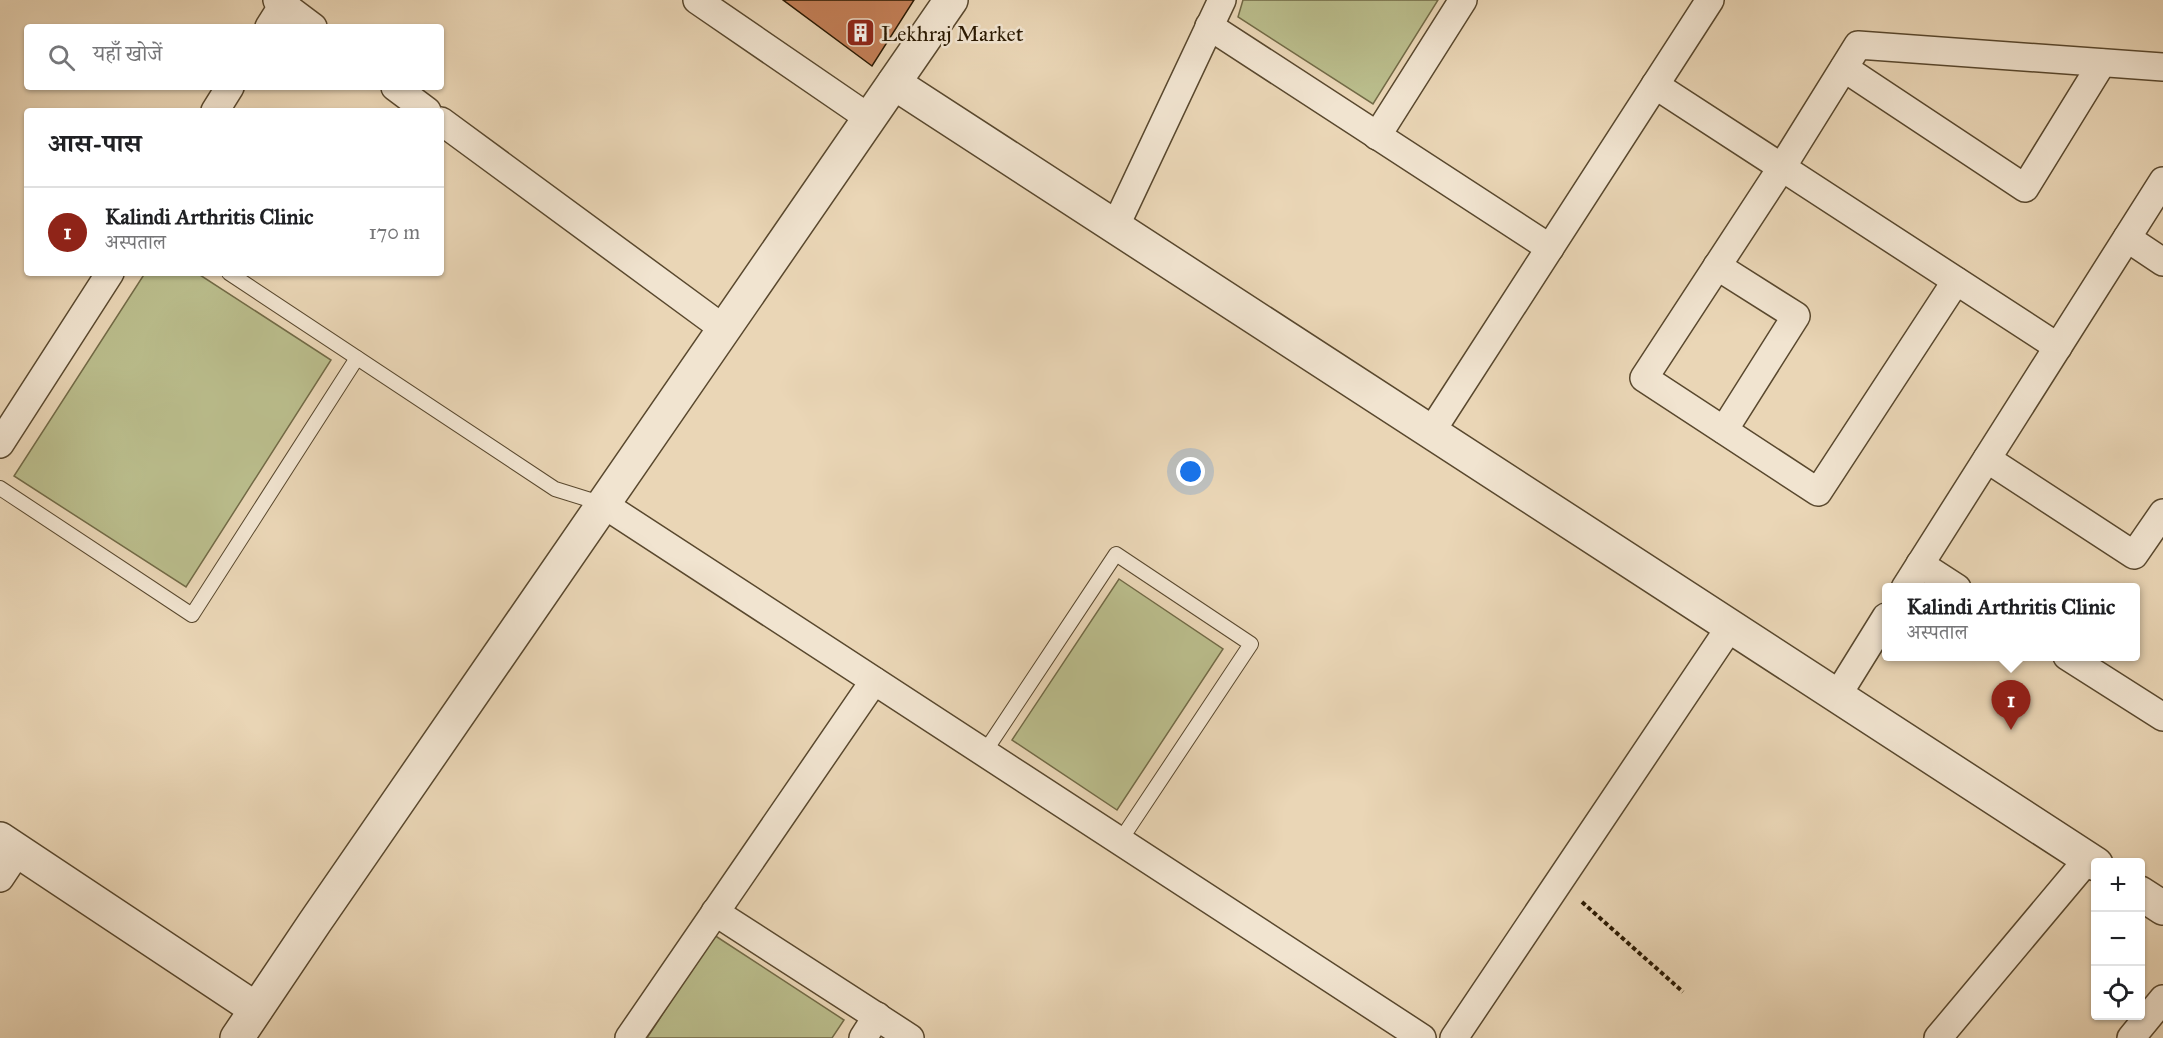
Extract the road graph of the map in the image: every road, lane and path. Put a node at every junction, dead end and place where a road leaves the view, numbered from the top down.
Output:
1 (697, 0) edge
2 (951, 0) edge
3 (1221, 0) edge
4 (1463, 0) edge
5 (1710, 0) edge
6 (279, 8) edge
7 (308, 24) edge
8 (1209, 26) junction
9 (2102, 63) junction
10 (2163, 67) edge
11 (1844, 68) junction
12 (894, 83) junction
13 (1655, 85) junction
14 (228, 90) edge
15 (399, 90) edge
16 (217, 108) edge
17 (424, 108) edge
18 (869, 118) junction
19 (444, 123) edge
20 (1377, 136) junction
21 (1782, 167) junction
22 (2163, 181) edge
23 (1115, 227) junction
24 (2127, 238) junction
25 (1550, 248) junction
26 (2163, 262) edge
27 (1717, 266) junction
28 (108, 276) edge
29 (234, 276) edge
30 (1956, 280) junction
31 (724, 329) junction
32 (2058, 347) junction
33 (357, 358) junction
34 (1724, 430) junction
35 (1431, 432) junction
36 (0, 444) edge
37 (1987, 459) junction
38 (0, 488) edge
39 (603, 504) junction
40 (2163, 513) edge
41 (1920, 564) junction
42 (1908, 583) edge
43 (1949, 583) edge
44 (1882, 625) edge
45 (1730, 627) junction
46 (2073, 661) edge
47 (874, 681) junction
48 (1837, 696) junction
49 (2163, 717) edge
50 (984, 753) junction
51 (1120, 842) junction
52 (9, 845) edge
53 (2091, 860) edge
54 (2091, 862) edge
55 (0, 878) edge
56 (1559, 881) junction
57 (2145, 896) edge
58 (2163, 908) edge
59 (715, 912) junction
60 (1683, 992) dead end
61 (2163, 999) edge
62 (256, 1009) junction
63 (870, 1027) edge
64 (1465, 1033) edge
65 (237, 1038) edge
66 (628, 1038) edge
67 (910, 1038) edge
68 (1422, 1038) edge
69 (1938, 1038) edge
70 (2131, 1038) edge

1 - 18 street
2 - 12 street
3 - 8 street
4 - 20 street
5 - 13 street
6 - 7 street
8 - 20 street
8 - 23 street
9 - 10 street
9 - 11 street
9 - 11 street
11 - 21 street
12 - 18 street
12 - 23 street
13 - 21 street
13 - 25 street
14 - 16 street
15 - 17 street
18 - 31 street
19 - 31 street
20 - 25 street
21 - 27 street
21 - 30 street
22 - 24 street
23 - 35 street
24 - 26 street
24 - 32 street
25 - 35 street
27 - 34 street
27 - 34 street
28 - 36 street
29 - 33 lane
30 - 32 street
30 - 34 street
31 - 39 street
32 - 37 street
33 - 38 lane
33 - 39 lane
35 - 45 street
37 - 40 street
37 - 41 street
39 - 47 street
39 - 62 street
41 - 42 street
41 - 43 street
44 - 48 street
45 - 48 street
45 - 56 street
46 - 49 street
47 - 50 street
47 - 59 street
48 - 53 street
50 - 51 street
50 - 51 lane
51 - 68 street
52 - 55 street
52 - 62 street
54 - 69 street
56 - 60 path
56 - 64 street
57 - 58 street
59 - 63 street
59 - 66 street
61 - 70 street
62 - 65 street
63 - 67 street

